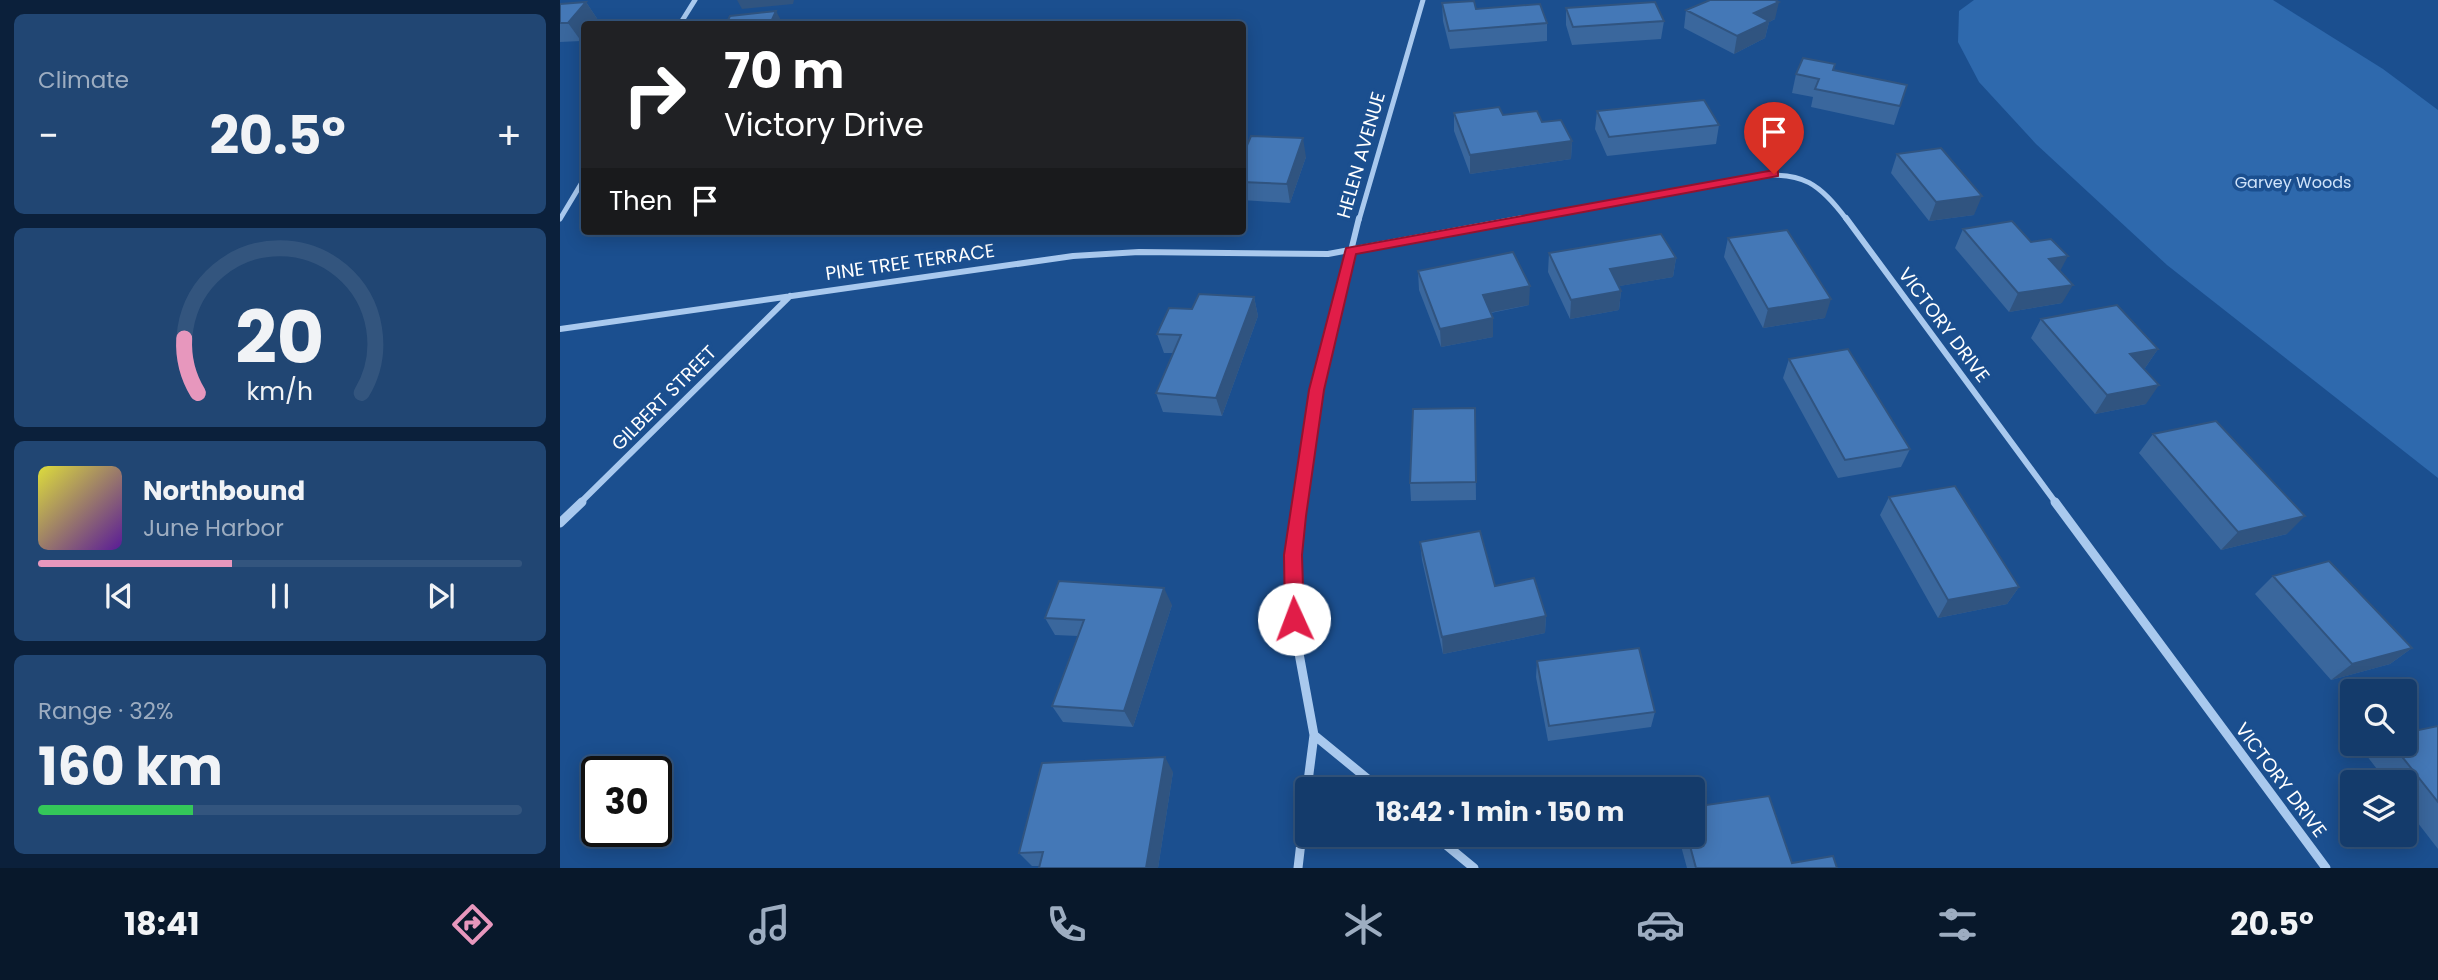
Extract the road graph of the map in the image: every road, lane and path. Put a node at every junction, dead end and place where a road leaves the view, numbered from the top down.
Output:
1 (695, 0) edge
2 (1423, 0) edge
3 (682, 21) edge
4 (581, 184) edge
5 (560, 219) edge
6 (1350, 251) junction
7 (789, 296) junction
8 (560, 329) edge
9 (560, 523) edge
10 (1314, 735) junction
11 (1309, 777) edge
12 (1365, 777) edge
13 (1300, 847) edge
14 (1449, 847) edge
15 (1298, 868) edge
16 (1474, 868) edge
17 (2326, 868) edge

1 - 3 street
2 - 6 street, HELEN AVENUE
4 - 5 street
6 - 7 street, PINE TREE TERRACE
6 - 10 street, HELEN AVENUE
6 - 17 street, VICTORY DRIVE
7 - 8 street, PINE TREE TERRACE
7 - 9 street, GILBERT STREET
10 - 11 street, HELEN AVENUE
10 - 12 street
13 - 15 street, HELEN AVENUE
14 - 16 street

